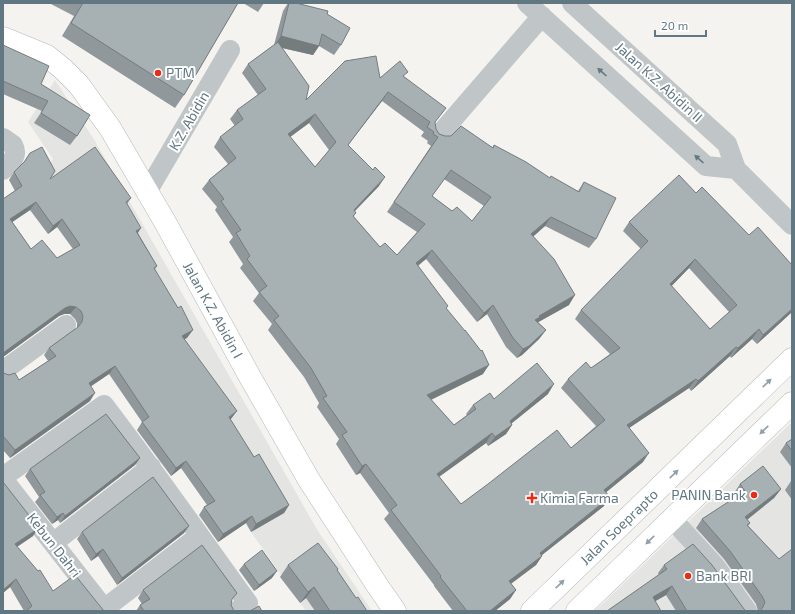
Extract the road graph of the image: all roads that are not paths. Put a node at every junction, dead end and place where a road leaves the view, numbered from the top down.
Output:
1 (527, 3) edge
2 (572, 3) edge
3 (542, 16) junction
4 (3, 38) edge
5 (230, 50) dead end
6 (440, 134) edge
7 (3, 138) edge
8 (736, 169) junction
9 (3, 170) edge
10 (147, 192) junction
11 (792, 225) edge
12 (66, 325) dead end
13 (792, 359) edge
14 (3, 371) edge
15 (792, 403) edge
16 (151, 467) junction
17 (3, 478) edge
18 (672, 519) junction
19 (199, 536) junction
20 (53, 543) junction
21 (243, 607) edge
22 (105, 610) edge
23 (395, 611) edge
24 (532, 611) edge
25 (577, 611) edge
26 (747, 611) edge

1 - 3 street
2 - 8 street, Jalan K.Z. Abidin II
3 - 6 street
8 -> 3 street
4 - 10 street, Jalan K.Z. Abidin I
5 - 10 street, K.Z. Abidin
7 - 9 street
8 - 11 street
10 - 23 street, Jalan K.Z. Abidin I
12 - 14 street
24 -> 13 street, Jalan Soeprapto
15 -> 18 street
16 - 17 street
16 - 19 street
16 - 20 street
17 - 20 street, Kebun Dahri
18 -> 25 street
18 - 26 street
19 - 21 street
19 - 22 street
20 - 22 street, Kebun Dahri

